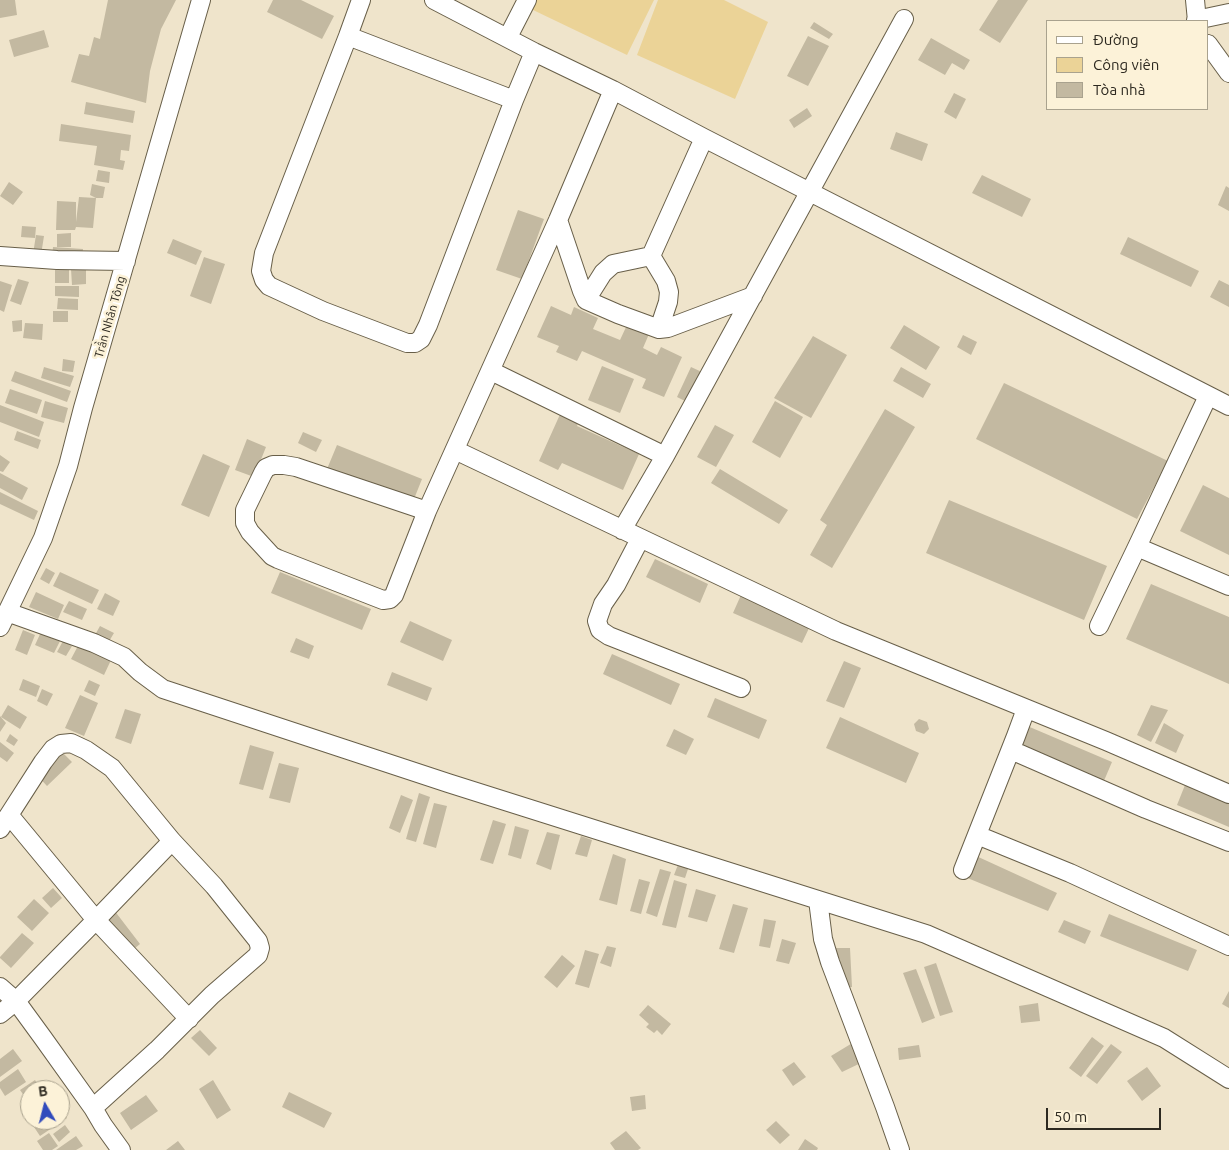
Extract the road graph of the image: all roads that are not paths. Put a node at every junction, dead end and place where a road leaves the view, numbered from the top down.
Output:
1 (201, 0) edge
2 (361, 0) edge
3 (434, 0) edge
4 (527, 0) edge
5 (1195, 0) edge
6 (1229, 13) edge
7 (904, 19) dead end
8 (1197, 20) edge
9 (1201, 20) edge
10 (348, 36) junction
11 (508, 37) junction
12 (1209, 45) edge
13 (534, 52) junction
14 (1229, 73) edge
15 (613, 90) junction
16 (514, 100) junction
17 (704, 138) junction
18 (810, 192) junction
19 (558, 220) junction
20 (0, 256) edge
21 (650, 256) junction
22 (126, 261) junction
23 (753, 296) junction
24 (586, 300) junction
25 (659, 329) junction
26 (491, 371) junction
27 (1208, 396) junction
28 (1229, 406) edge
29 (455, 450) junction
30 (665, 456) junction
31 (427, 511) junction
32 (622, 530) junction
33 (640, 539) junction
34 (1137, 547) junction
35 (1229, 586) edge
36 (4, 619) edge
37 (1099, 626) dead end
38 (741, 688) dead end
39 (1026, 709) junction
40 (1011, 750) junction
41 (1229, 794) edge
42 (5, 822) edge
43 (977, 835) junction
44 (172, 841) junction
45 (1229, 842) edge
46 (963, 870) dead end
47 (818, 900) junction
48 (96, 920) junction
49 (1229, 946) edge
50 (0, 987) edge
51 (16, 1002) junction
52 (0, 1014) edge
53 (189, 1019) junction
54 (1229, 1080) edge
55 (93, 1108) junction
56 (121, 1150) edge
57 (900, 1150) edge

1 - 22 street, Trần Nhân Tông
2 - 10 street
3 - 11 street
4 - 11 street
5 - 8 street
6 - 9 street
7 - 18 street
10 - 16 street
10 - 16 street
11 - 13 street
12 - 14 street
13 - 15 street
13 - 16 street
15 - 17 street
15 - 19 street
17 - 18 street
17 - 21 street
18 - 23 street
18 - 27 street
19 - 24 street
19 - 26 street
20 - 22 street
21 - 24 street
21 - 25 street
22 - 36 street, Trần Nhân Tông
23 - 25 street
23 - 30 street
24 - 25 street
26 - 29 street
26 - 30 street
27 - 28 street
27 - 34 street
29 - 31 street
29 - 32 street
30 - 32 street
31 - 31 street
32 - 33 street
33 - 38 street
33 - 39 street
34 - 35 street
34 - 37 street
36 - 47 street
39 - 40 street
39 - 41 street
40 - 43 street
40 - 45 street
42 - 44 street
42 - 48 street
43 - 46 street
43 - 49 street
44 - 48 street
44 - 53 street
47 - 54 street
47 - 57 street
48 - 51 street
48 - 53 street
50 - 51 street
51 - 52 street
51 - 55 street
53 - 55 street
55 - 56 street

